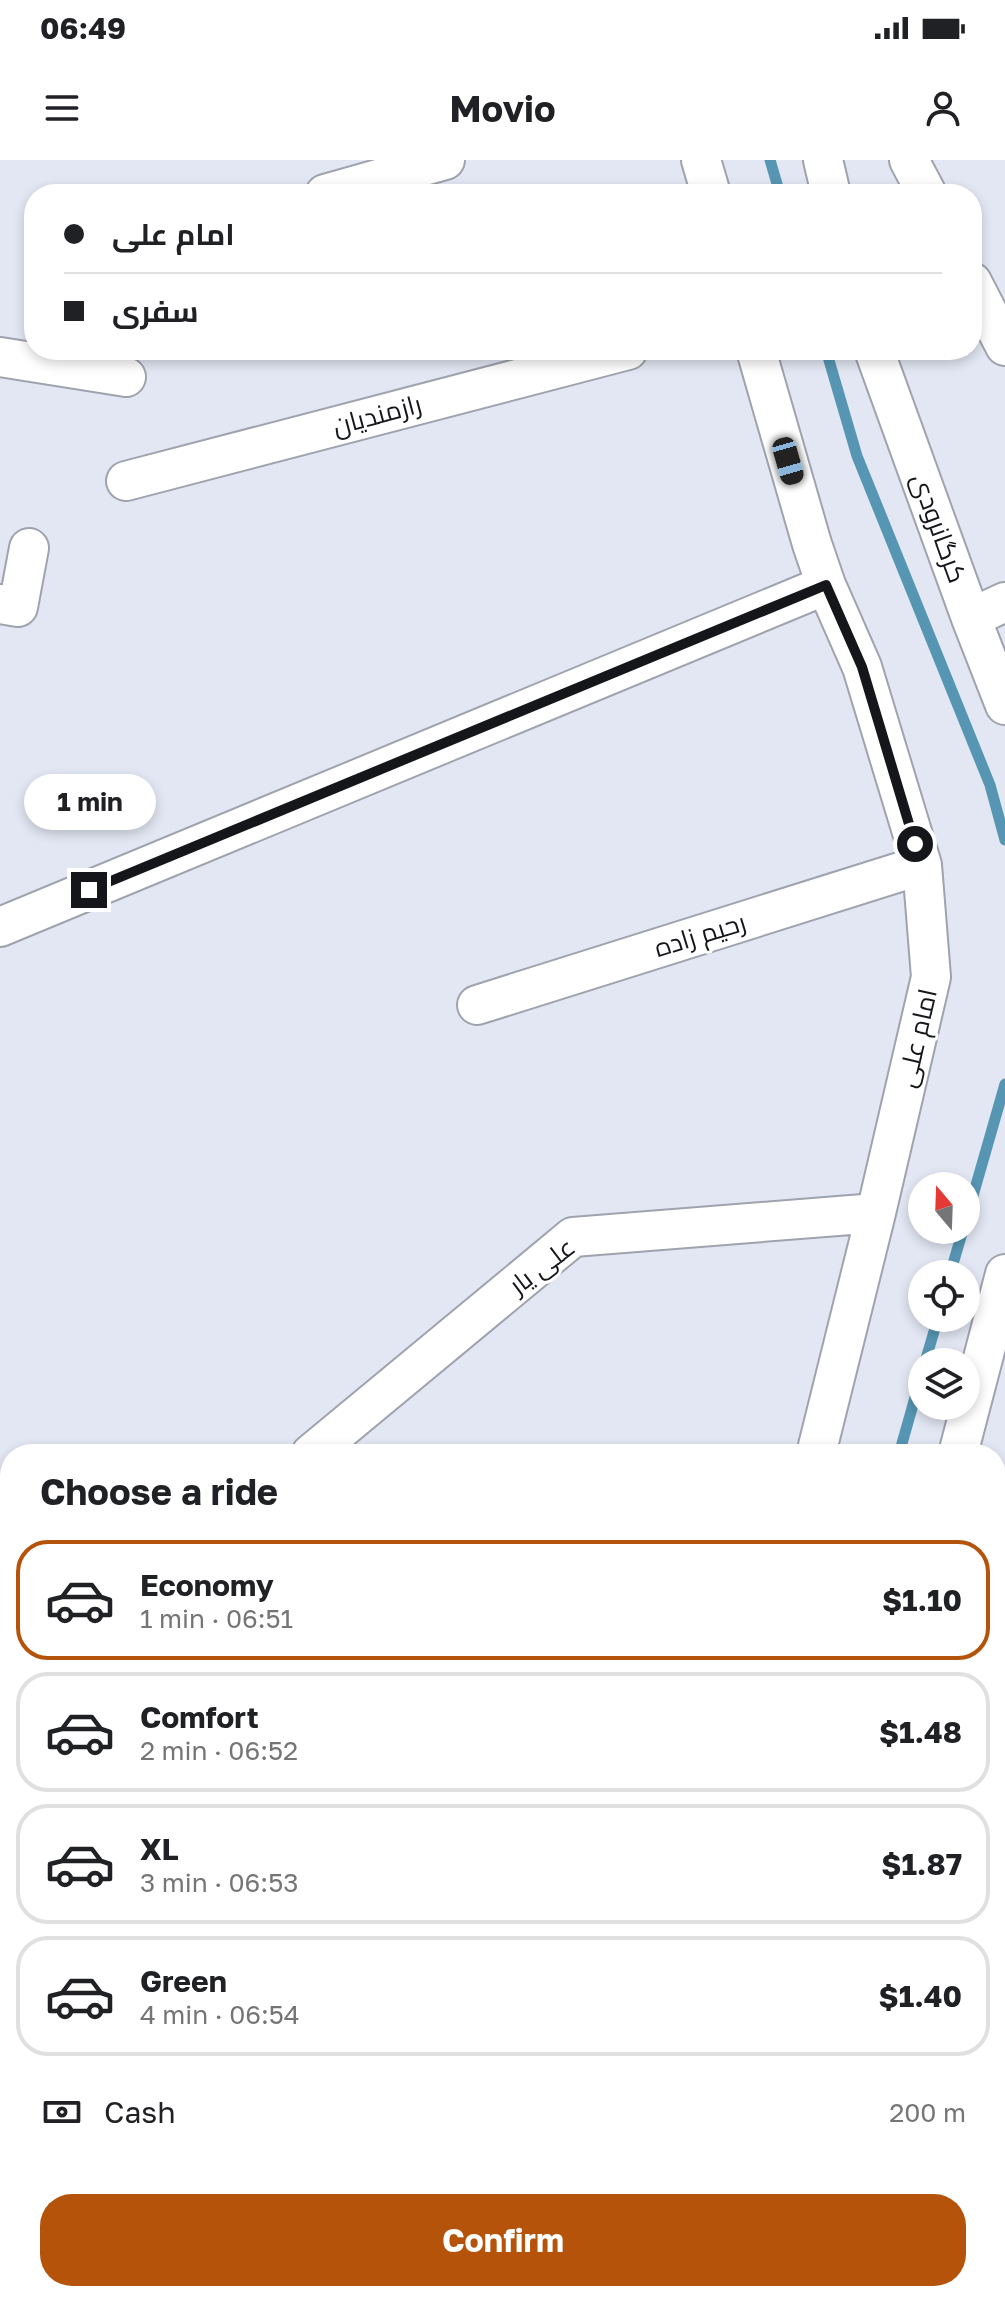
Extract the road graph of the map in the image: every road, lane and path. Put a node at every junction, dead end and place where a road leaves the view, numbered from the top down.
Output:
1 (445, 160) edge
2 (701, 160) edge
3 (823, 160) edge
4 (909, 160) edge
5 (360, 184) edge
6 (708, 184) edge
7 (829, 184) edge
8 (922, 184) edge
9 (982, 301) edge
10 (1005, 346) edge
11 (0, 357) edge
12 (590, 360) edge
13 (759, 360) edge
14 (878, 360) edge
15 (126, 377) dead end
16 (126, 481) dead end
17 (29, 548) dead end
18 (826, 585) junction
19 (1005, 602) edge
20 (0, 604) edge
21 (971, 618) junction
22 (1005, 705) edge
23 (922, 865) junction
24 (0, 927) edge
25 (477, 1005) dead end
26 (876, 1213) junction
27 (1005, 1274) edge
28 (323, 1444) edge
29 (818, 1444) edge
30 (961, 1444) edge

1 - 5 street
2 - 6 street
3 - 7 street
4 - 8 street
9 - 10 street
11 - 15 street
12 - 16 street, رازمندیان
13 - 18 street, امام علی
14 - 21 street, کرگانرودی
17 - 20 street
18 - 23 street, امام علی
18 - 24 street
19 - 21 street
21 - 22 street, کرگانرودی
23 - 25 street, رحیم زاده
23 - 26 street, امام علی
26 - 28 street, علی یار
26 - 29 street, امام علی
27 - 30 street

